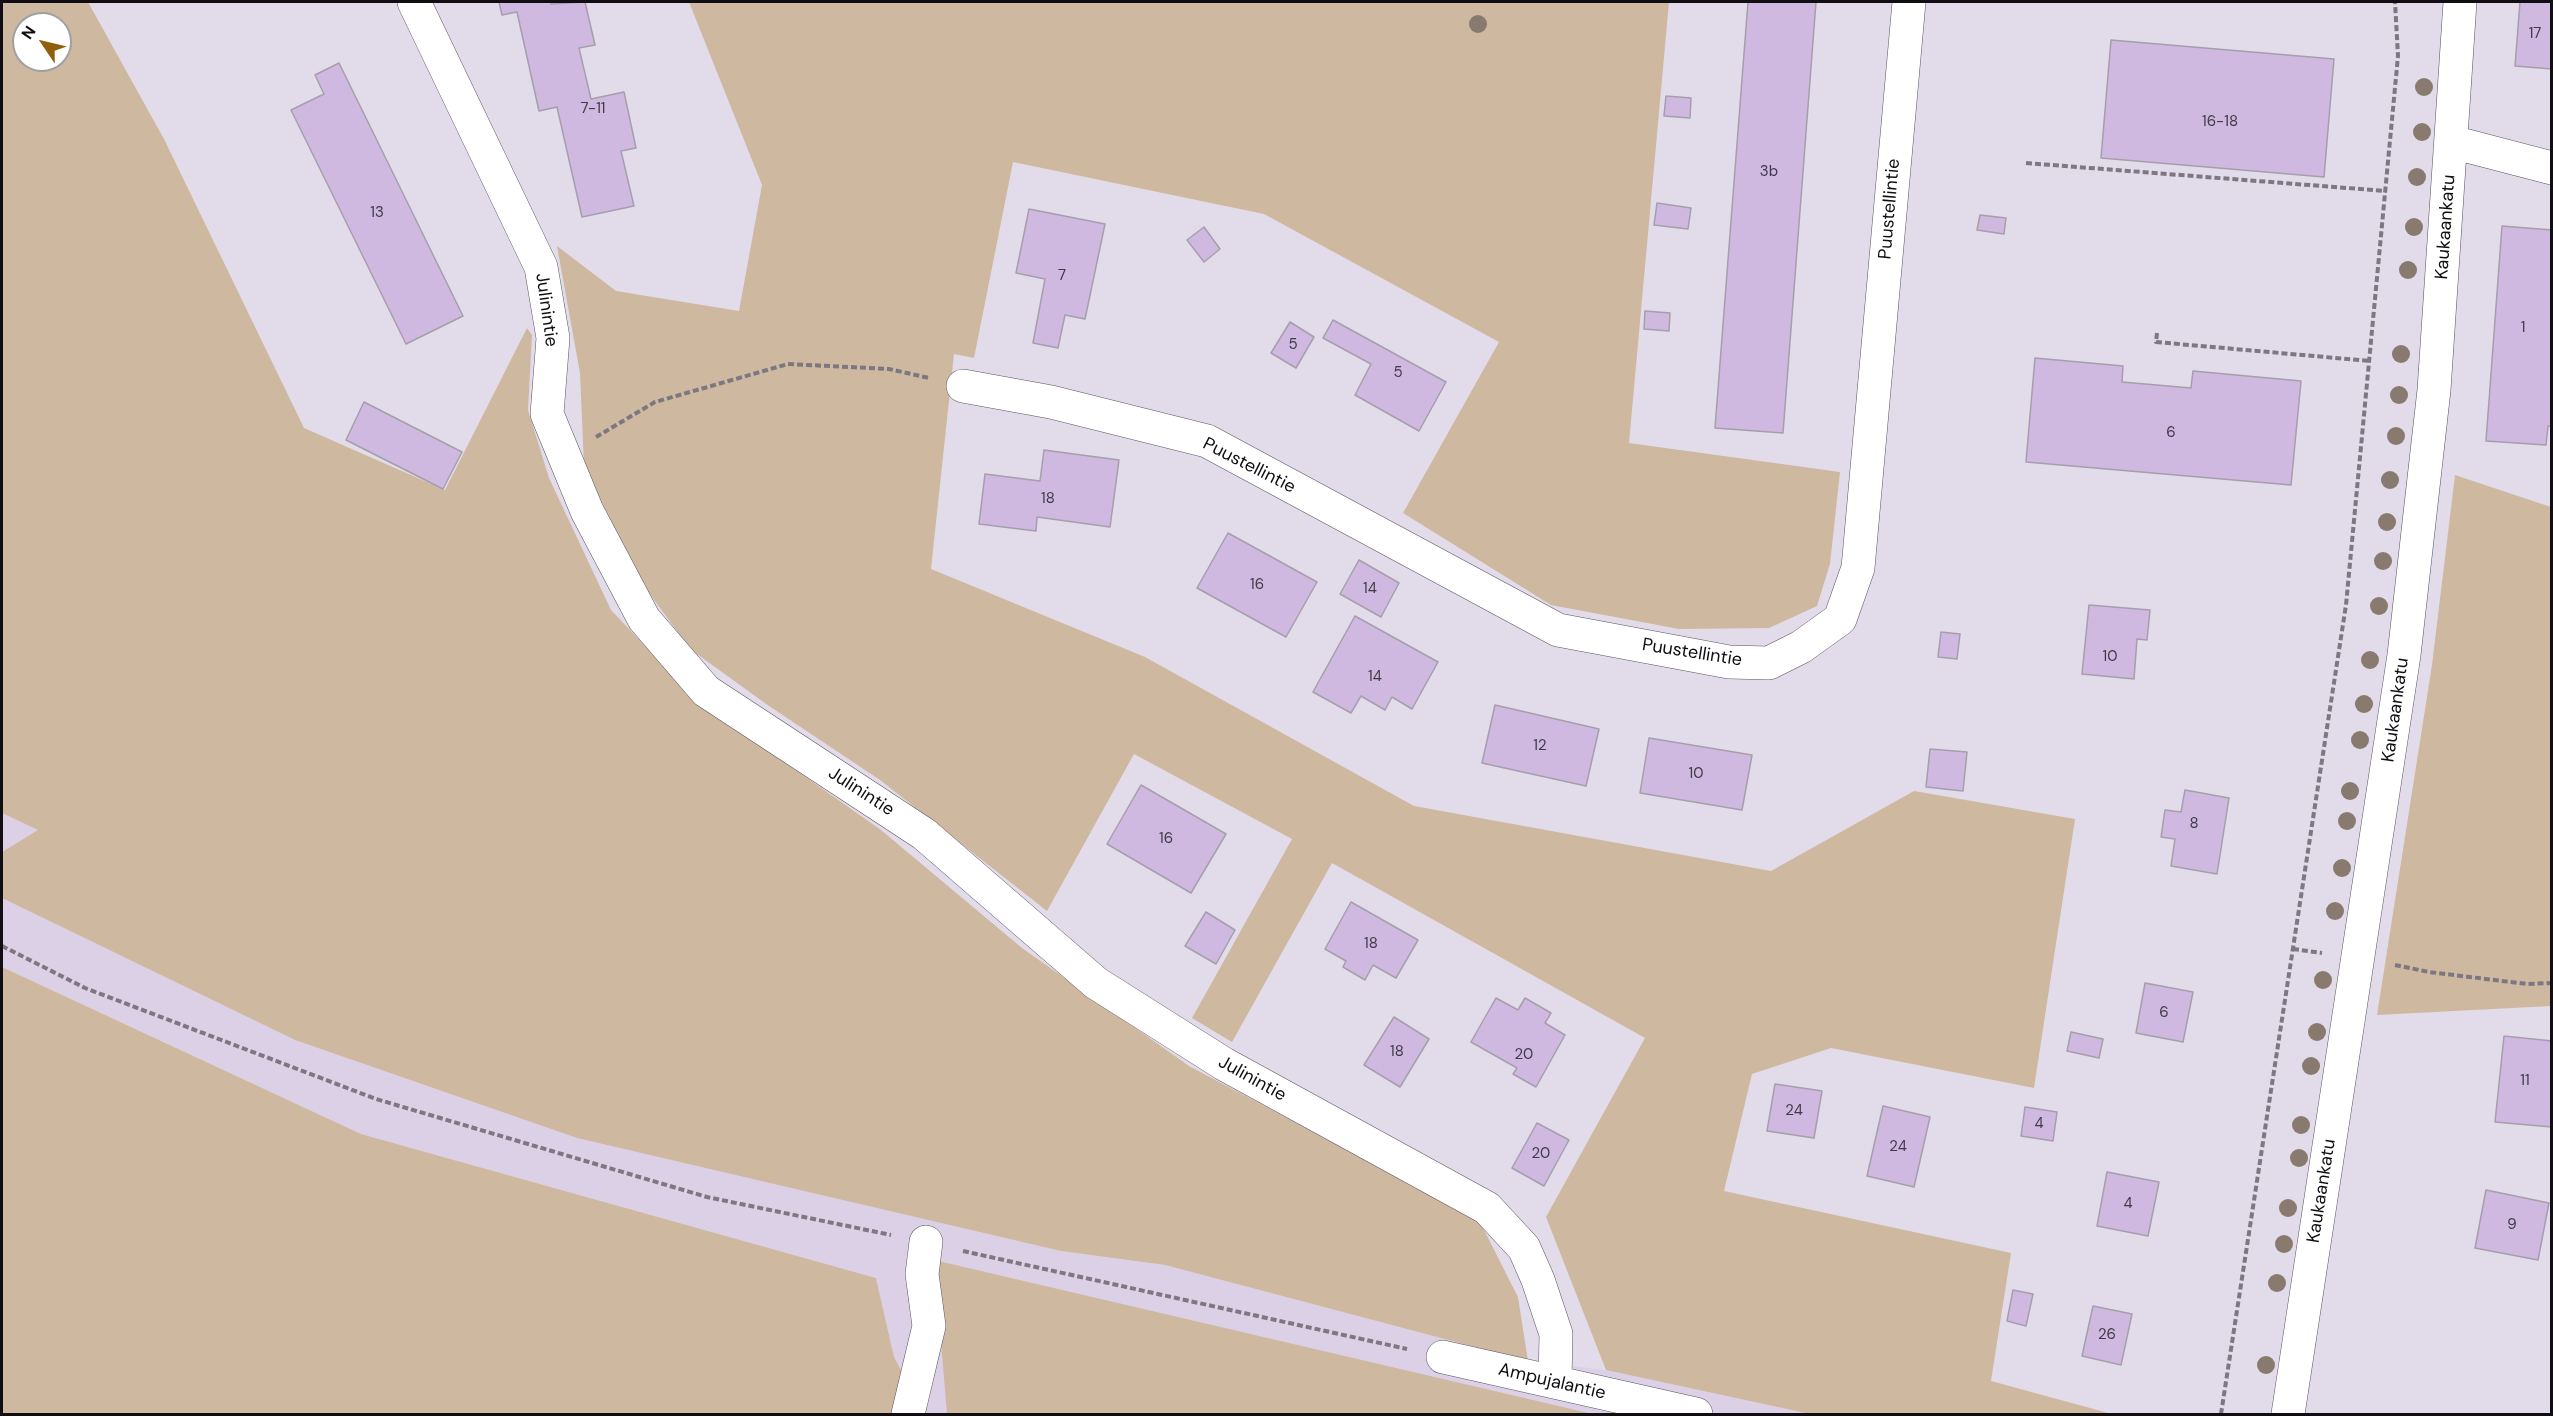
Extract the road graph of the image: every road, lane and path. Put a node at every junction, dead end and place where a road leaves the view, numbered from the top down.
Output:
1 (414, 2) edge
2 (1909, 2) edge
3 (2395, 2) edge
4 (2460, 2) edge
5 (2452, 142) junction
6 (2026, 163) dead end
7 (2552, 168) edge
8 (2386, 190) junction
9 (2157, 333) dead end
10 (2370, 361) junction
11 (963, 386) joint
12 (564, 456) junction
13 (2, 946) edge
14 (2293, 949) junction
15 (2359, 958) junction
16 (2552, 983) edge
17 (926, 1242) junction
18 (1443, 1357) joint
19 (1555, 1382) junction
20 (908, 1414) edge
21 (1696, 1414) edge
22 (2221, 1414) edge
23 (2288, 1414) edge

1 - 12 street, Julinintie
2 - 11 street, Puustellintie
3 - 8 path
4 - 5 street, Kaukaankatu
5 - 7 street
5 - 15 street, Kaukaankatu
6 - 8 path
8 - 10 path
9 - 10 path
10 - 14 path
11 - 12 path
12 - 19 street, Julinintie
13 - 17 path
14 - 15 path
14 - 22 path
15 - 16 path
15 - 23 street, Kaukaankatu
17 - 18 path
17 - 20 street
18 - 19 street, Ampujalantie
19 - 21 street, Ampujalantie

